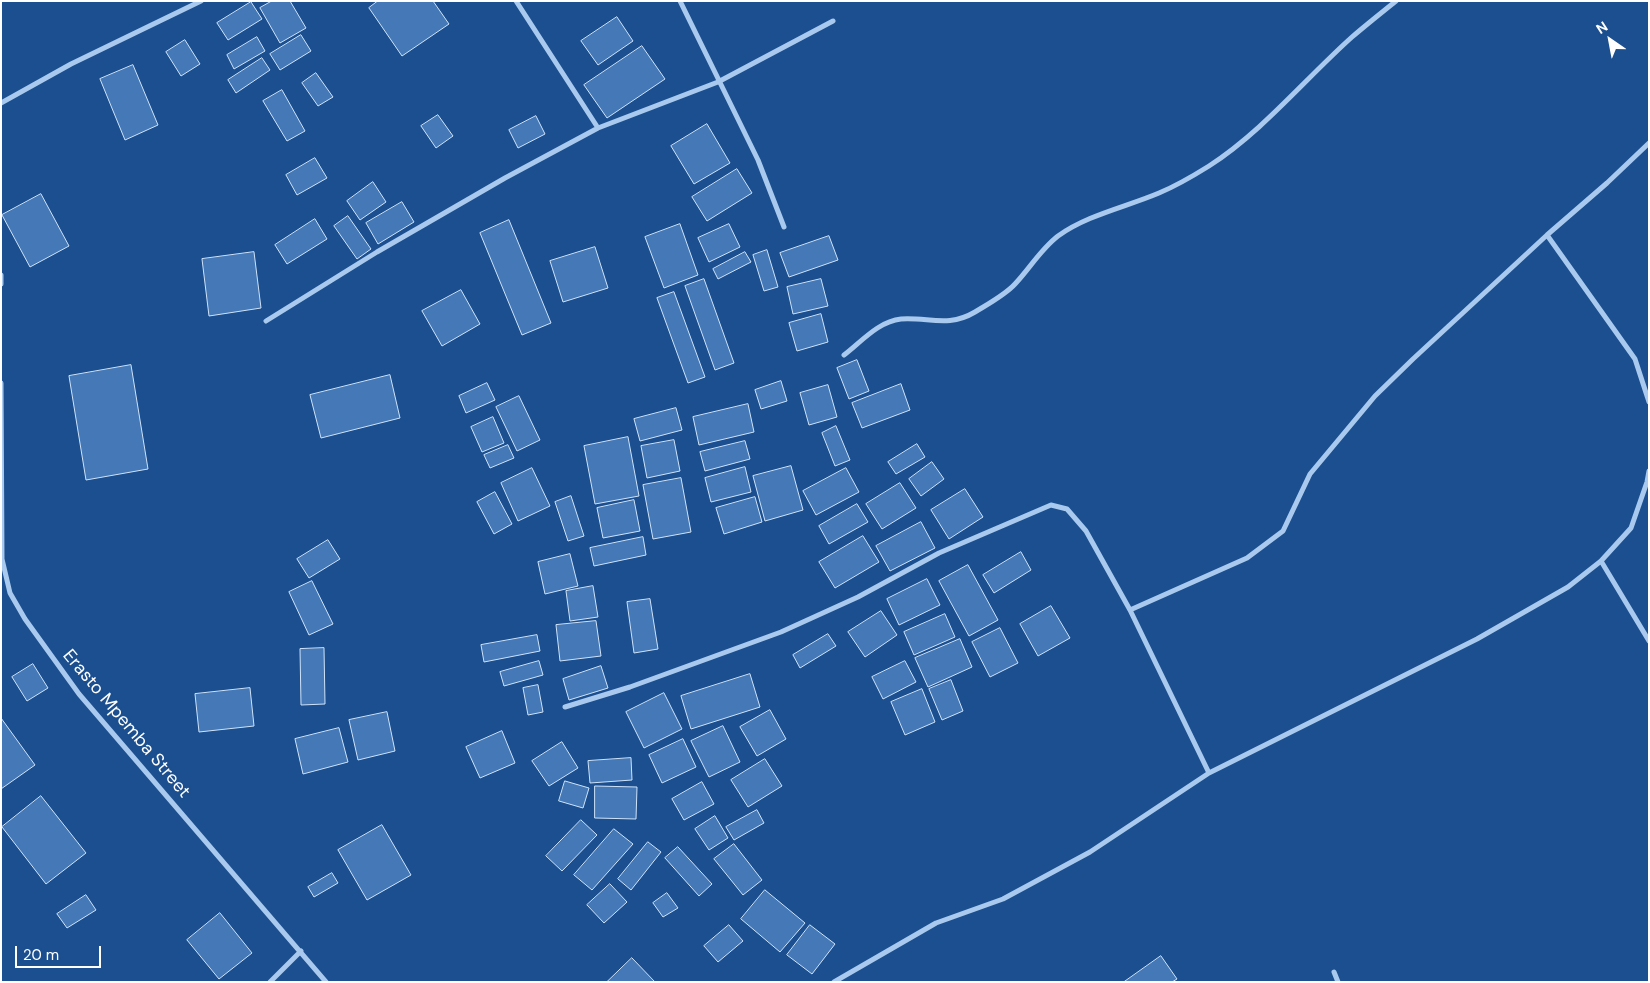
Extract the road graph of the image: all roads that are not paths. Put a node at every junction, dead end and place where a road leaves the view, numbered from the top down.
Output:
1 (201, 1) edge
2 (516, 1) edge
3 (680, 1) edge
4 (1396, 1) edge
5 (833, 20) dead end
6 (718, 82) junction
7 (1, 103) edge
8 (598, 128) junction
9 (1649, 143) edge
10 (784, 227) dead end
11 (1547, 235) junction
12 (1, 275) edge
13 (1, 284) edge
14 (266, 321) dead end
15 (844, 355) dead end
16 (1, 384) edge
17 (1649, 402) edge
18 (1649, 471) edge
19 (1601, 561) junction
20 (1130, 610) junction
21 (1649, 641) edge
22 (565, 707) dead end
23 (1209, 773) junction
24 (302, 952) junction
25 (1334, 972) dead end
26 (270, 982) edge
27 (326, 982) edge
28 (834, 982) edge
29 (1338, 982) edge

1 - 7 street
2 - 8 street
3 - 6 street
4 - 15 street
5 - 6 street
6 - 8 street
6 - 10 street
8 - 14 street
9 - 11 street
11 - 17 street
11 - 20 street
12 - 13 street
16 - 24 street, Erasto Mpemba Street
18 - 19 street
19 - 21 street
19 - 23 street
20 - 22 street
20 - 23 street
23 - 28 street
24 - 26 street
24 - 27 street, Erasto Mpemba Street
25 - 29 street

